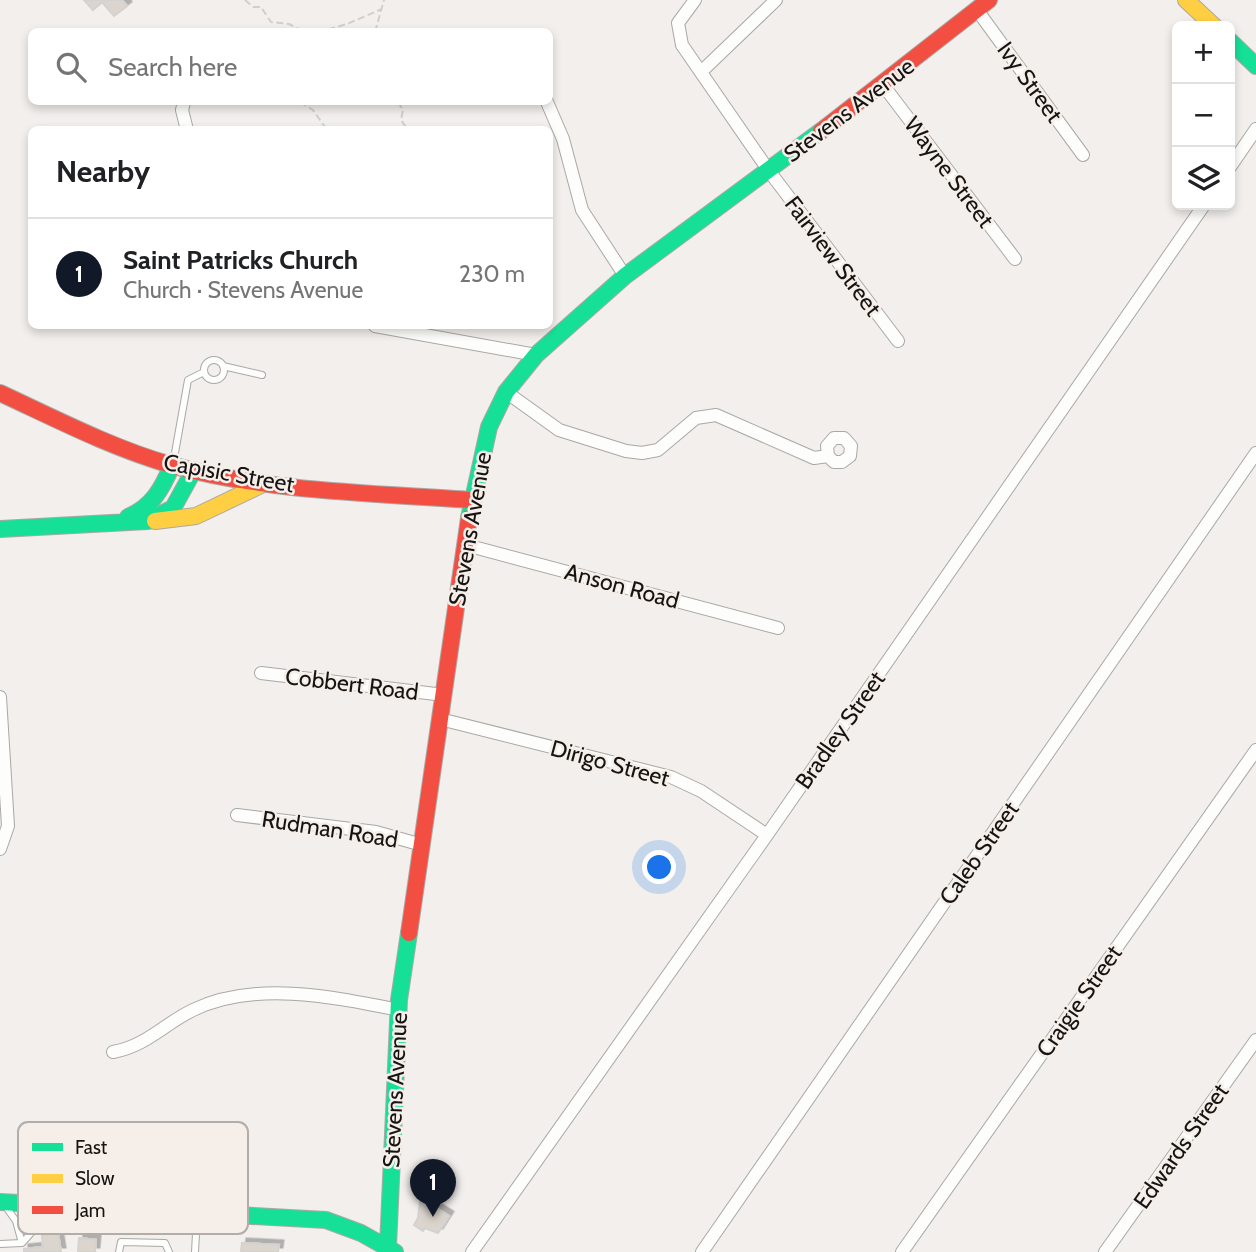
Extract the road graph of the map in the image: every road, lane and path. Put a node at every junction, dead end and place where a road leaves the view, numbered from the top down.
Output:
1 (245, 0) edge
2 (384, 0) edge
3 (695, 0) edge
4 (776, 0) edge
5 (1186, 0) edge
6 (983, 5) edge
7 (382, 9) junction
8 (1209, 21) edge
9 (296, 28) edge
10 (332, 28) edge
11 (376, 28) edge
12 (1235, 46) edge
13 (1256, 66) edge
14 (702, 71) junction
15 (883, 85) junction
16 (183, 105) edge
17 (305, 105) edge
18 (400, 105) edge
19 (548, 105) edge
20 (186, 126) edge
21 (324, 126) edge
22 (405, 126) edge
23 (1256, 129) edge
24 (1083, 155) dead end
25 (1235, 160) edge
26 (769, 171) junction
27 (1201, 210) edge
28 (1015, 259) dead end
29 (625, 276) junction
30 (391, 329) edge
31 (898, 341) dead end
32 (536, 355) junction
33 (223, 366) junction
34 (204, 372) junction
35 (262, 375) dead end
36 (506, 392) junction
37 (0, 393) edge
38 (1256, 453) edge
39 (828, 456) dead end
40 (172, 465) junction
41 (194, 470) junction
42 (263, 484) junction
43 (472, 500) junction
44 (148, 521) junction
45 (111, 523) junction
46 (0, 529) edge
47 (466, 545) junction
48 (778, 628) dead end
49 (261, 673) dead end
50 (444, 695) junction
51 (0, 697) edge
52 (440, 719) junction
53 (1256, 750) edge
54 (237, 815) dead end
55 (767, 835) junction
56 (422, 845) junction
57 (0, 849) edge
58 (399, 1010) junction
59 (1256, 1040) edge
60 (113, 1052) dead end
61 (2, 1202) edge
62 (248, 1216) edge
63 (18, 1228) edge
64 (20, 1234) edge
65 (30, 1234) edge
66 (196, 1234) edge
67 (22, 1243) junction
68 (0, 1244) edge
69 (389, 1251) edge
70 (119, 1252) edge
71 (169, 1252) edge
72 (195, 1252) edge
73 (472, 1252) edge
74 (702, 1252) edge
75 (902, 1252) edge
76 (1105, 1252) edge

1 - 9 path
2 - 7 path
3 - 14 street, Fairview Street
4 - 14 street
5 - 8 main road
6 - 15 main road, Stevens Avenue
6 - 24 street, Ivy Street
7 - 10 path
7 - 11 path
12 - 13 main road
14 - 26 street, Fairview Street
15 - 26 main road, Stevens Avenue
15 - 28 street, Wayne Street
16 - 20 street
17 - 21 path
18 - 22 path
19 - 29 street
23 - 25 street
26 - 29 main road, Stevens Avenue
26 - 31 street, Fairview Street
27 - 55 street, Bradley Street
29 - 32 main road, Stevens Avenue
30 - 32 street
32 - 36 main road, Stevens Avenue
33 - 34 lane
33 - 34 lane
33 - 35 lane
34 - 40 lane
36 - 39 street
36 - 43 main road, Stevens Avenue
37 - 40 main road, Capisic Street
38 - 74 street, Caleb Street
40 - 41 main road, Capisic Street
40 - 45 main road
41 - 42 main road, Capisic Street
41 - 44 main road
42 - 43 main road, Capisic Street
42 - 44 main road
43 - 47 main road, Stevens Avenue
44 - 45 main road
45 - 46 main road
47 - 48 street, Anson Road
47 - 50 main road, Stevens Avenue
49 - 50 street, Cobbert Road
50 - 52 main road, Stevens Avenue
51 - 57 street
52 - 55 street, Dirigo Street
52 - 56 main road, Stevens Avenue
53 - 75 street, Craigie Street
54 - 56 street, Rudman Road
55 - 73 street, Bradley Street
56 - 58 main road, Stevens Avenue
58 - 60 street
58 - 69 main road, Stevens Avenue
59 - 76 street, Edwards Street
61 - 63 lane
62 - 69 main road
64 - 67 lane
65 - 67 lane
66 - 72 lane
67 - 68 lane
70 - 71 lane

